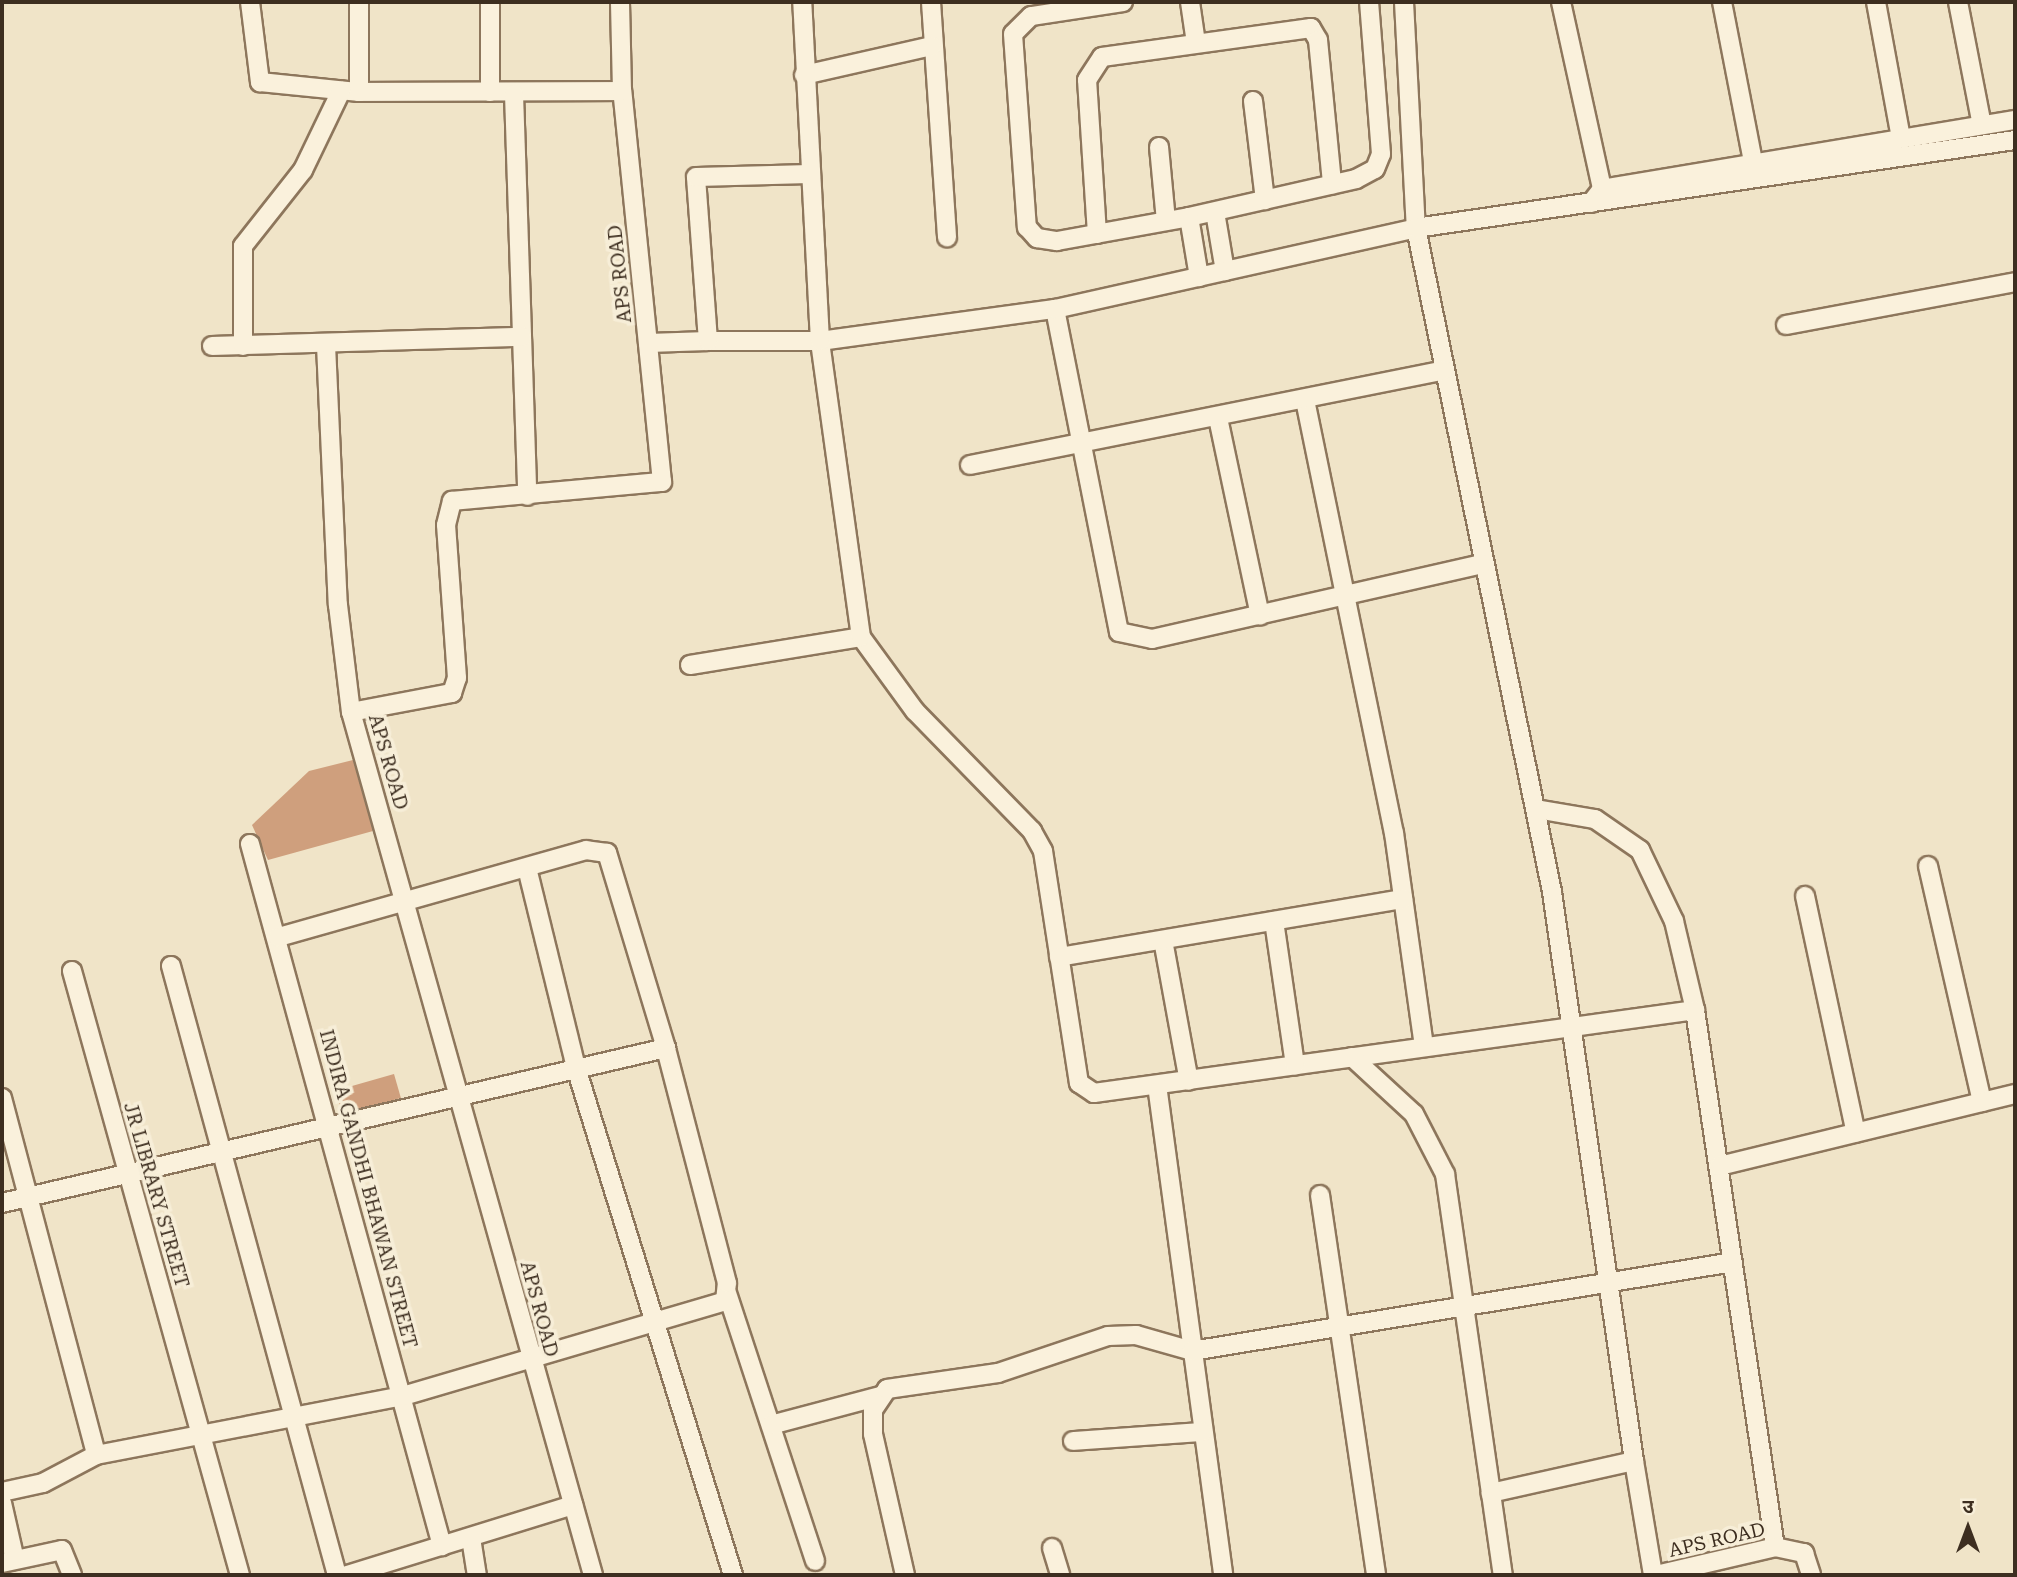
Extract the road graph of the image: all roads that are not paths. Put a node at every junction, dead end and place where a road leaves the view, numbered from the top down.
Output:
1 (250, 2) edge
2 (359, 2) edge
3 (490, 2) edge
4 (620, 2) edge
5 (802, 2) edge
6 (931, 2) edge
7 (1123, 2) edge
8 (1190, 2) edge
9 (1369, 2) edge
10 (1404, 2) edge
11 (1561, 2) edge
12 (1722, 2) edge
13 (1877, 2) edge
14 (1958, 2) edge
15 (1196, 43) junction
16 (932, 46) junction
17 (1407, 57) junction
18 (1374, 60) junction
19 (804, 75) junction
20 (622, 91) junction
21 (350, 92) junction
22 (489, 92) junction
23 (514, 93) junction
24 (1253, 101) dead end
25 (2015, 120) edge
26 (1982, 125) junction
27 (1900, 138) junction
28 (2015, 140) edge
29 (1159, 146) dead end
30 (1753, 161) junction
31 (810, 174) junction
32 (1332, 184) junction
33 (1597, 196) junction
34 (1265, 200) junction
35 (1215, 212) junction
36 (1189, 217) junction
37 (1166, 221) junction
38 (1416, 228) junction
39 (1097, 234) junction
40 (947, 237) dead end
41 (1225, 271) junction
42 (1199, 277) junction
43 (2015, 282) edge
44 (1055, 309) junction
45 (1786, 325) dead end
46 (522, 338) junction
47 (708, 341) junction
48 (820, 341) junction
49 (648, 343) junction
50 (326, 345) junction
51 (212, 346) dead end
52 (243, 346) junction
53 (1444, 370) junction
54 (1305, 400) junction
55 (1217, 418) junction
56 (1082, 446) junction
57 (970, 465) dead end
58 (527, 496) junction
59 (1482, 564) junction
60 (1344, 598) junction
61 (1260, 616) junction
62 (861, 637) junction
63 (690, 664) dead end
64 (351, 712) junction
65 (1536, 809) junction
66 (250, 844) dead end
67 (1928, 866) dead end
68 (527, 868) junction
69 (1805, 896) dead end
70 (1403, 899) junction
71 (408, 903) junction
72 (1273, 921) junction
73 (278, 937) junction
74 (1163, 940) junction
75 (1059, 957) junction
76 (171, 965) dead end
77 (72, 971) dead end
78 (1695, 1010) junction
79 (1571, 1024) junction
80 (1424, 1046) junction
81 (666, 1048) junction
82 (1352, 1057) junction
83 (1295, 1065) junction
84 (577, 1071) junction
85 (1189, 1081) junction
86 (1157, 1085) junction
87 (2015, 1094) edge
88 (2, 1098) edge
89 (461, 1098) junction
90 (1982, 1102) junction
91 (329, 1130) junction
92 (1856, 1133) junction
93 (224, 1153) junction
94 (1719, 1166) junction
95 (128, 1172) junction
96 (30, 1195) junction
97 (1320, 1195) dead end
98 (2, 1203) edge
99 (1733, 1262) junction
100 (1609, 1284) junction
101 (727, 1293) junction
102 (1462, 1308) junction
103 (1343, 1323) junction
104 (652, 1326) junction
105 (1192, 1351) junction
106 (530, 1359) junction
107 (403, 1396) junction
108 (880, 1396) junction
109 (294, 1414) junction
110 (771, 1425) junction
111 (200, 1430) junction
112 (1203, 1432) junction
113 (1073, 1441) dead end
114 (96, 1455) junction
115 (1634, 1461) junction
116 (2, 1492) edge
117 (1491, 1493) junction
118 (2, 1503) edge
119 (573, 1505) junction
120 (471, 1538) junction
121 (442, 1546) junction
122 (1775, 1547) junction
123 (1052, 1548) dead end
124 (8, 1561) edge
125 (816, 1561) dead end
126 (72, 1575) edge
127 (240, 1575) edge
128 (337, 1575) edge
129 (346, 1575) edge
130 (478, 1575) edge
131 (593, 1575) edge
132 (733, 1575) edge
133 (905, 1575) edge
134 (1060, 1575) edge
135 (1223, 1575) edge
136 (1376, 1575) edge
137 (1503, 1575) edge
138 (1655, 1575) edge
139 (1811, 1575) edge

1 - 21 street
2 - 21 street
3 - 22 street
4 - 20 street, APS ROAD
5 - 19 street
6 - 16 street
7 - 39 street
8 - 15 street
9 - 18 street
10 - 17 street
11 - 33 street
12 - 30 street
13 - 27 street
14 - 26 street
15 - 32 street
15 - 39 street
16 - 19 street
16 - 40 street
17 - 18 street
17 - 38 street
18 - 32 street
19 - 31 street
20 - 23 street
20 - 49 street, APS ROAD
21 - 22 street
21 - 52 street
22 - 23 street
23 - 46 street
24 - 34 street
25 - 26 street
26 - 27 street
27 - 30 street
28 - 33 street
29 - 37 street
30 - 33 street
31 - 47 street
31 - 48 street
32 - 34 street
33 - 38 street
34 - 35 street
35 - 36 street
35 - 41 street
36 - 37 street
36 - 42 street
37 - 39 street
38 - 41 street
38 - 53 street
41 - 42 street
42 - 44 street
43 - 45 street
44 - 48 street
44 - 56 street
46 - 50 street
46 - 58 street
47 - 48 street
47 - 49 street
48 - 62 street
49 - 58 street, APS ROAD
50 - 52 street
50 - 64 street
51 - 52 street
53 - 54 street
53 - 59 street
54 - 55 street
54 - 60 street
55 - 56 street
55 - 61 street
56 - 57 street
56 - 61 street
58 - 64 street, APS ROAD
59 - 60 street
59 - 65 street
60 - 61 street
60 - 70 street
62 - 63 street
62 - 75 street
64 - 71 street, APS ROAD
65 - 78 street
65 - 79 street
66 - 73 street, INDIRA GANDHI BHAWAN STREET
67 - 90 street
68 - 71 street
68 - 81 street
68 - 84 street
69 - 92 street
70 - 72 street
70 - 80 street
71 - 73 street
71 - 89 street, APS ROAD
72 - 74 street
72 - 83 street
73 - 91 street, INDIRA GANDHI BHAWAN STREET
74 - 75 street
74 - 85 street
75 - 86 street
76 - 93 street
77 - 95 street, JR LIBRARY STREET
78 - 79 street
78 - 94 street
79 - 80 street
79 - 100 street
80 - 82 street
81 - 84 street
81 - 101 street
82 - 83 street
82 - 102 street
83 - 85 street
84 - 89 street
84 - 104 street
85 - 86 street
86 - 105 street
87 - 90 street
88 - 96 street
89 - 91 street
89 - 106 street, APS ROAD
90 - 92 street
91 - 93 street
91 - 107 street, INDIRA GANDHI BHAWAN STREET
92 - 94 street
93 - 95 street
93 - 109 street
94 - 99 street
95 - 96 street
95 - 111 street, JR LIBRARY STREET
96 - 98 street
96 - 114 street
97 - 103 street
99 - 100 street
99 - 122 street
100 - 102 street
100 - 115 street
101 - 104 street
101 - 110 street
102 - 103 street
102 - 117 street
103 - 105 street
103 - 136 street
104 - 106 street
104 - 132 street
105 - 108 street
105 - 112 street
106 - 107 street
106 - 119 street, APS ROAD
107 - 109 street
107 - 121 street, INDIRA GANDHI BHAWAN STREET
108 - 110 street
108 - 133 street
109 - 111 street
109 - 128 street
110 - 125 street
111 - 114 street
111 - 127 street, JR LIBRARY STREET
112 - 113 street
112 - 135 street
114 - 116 street
115 - 117 street
115 - 138 street
117 - 137 street
118 - 124 street
119 - 120 street
119 - 131 street, APS ROAD
120 - 121 street
120 - 130 street
121 - 129 street
122 - 138 street, APS ROAD
122 - 139 street, APS ROAD
123 - 134 street
124 - 126 street

